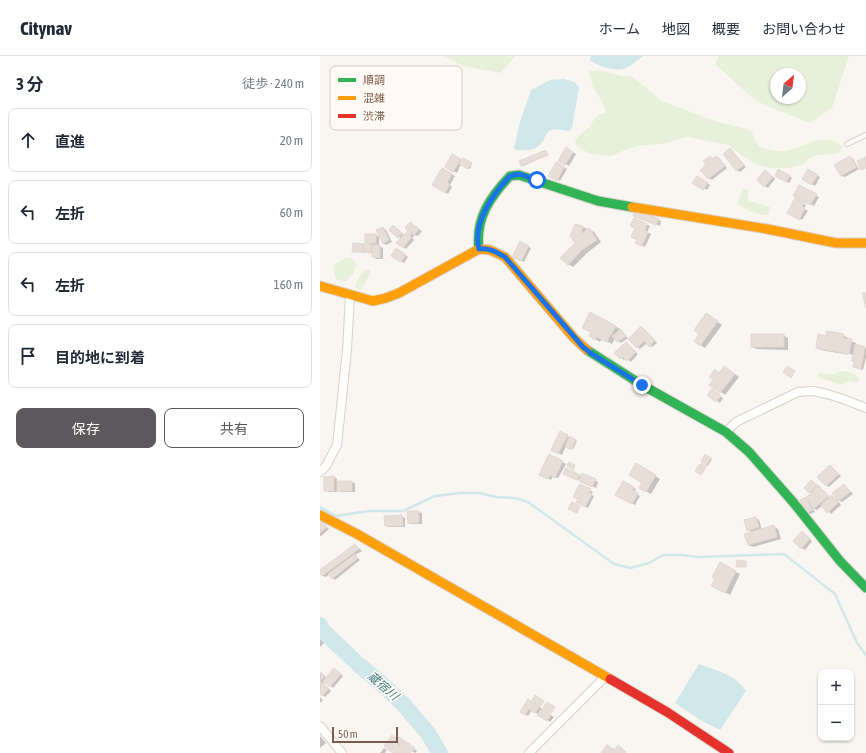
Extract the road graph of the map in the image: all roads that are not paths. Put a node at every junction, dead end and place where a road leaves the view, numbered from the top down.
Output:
1 (866, 135) edge
2 (847, 144) dead end
3 (866, 243) edge
4 (479, 249) junction
5 (320, 286) edge
6 (350, 295) junction
7 (866, 408) edge
8 (726, 432) junction
9 (320, 472) edge
10 (320, 515) edge
11 (866, 588) edge
12 (605, 677) junction
13 (320, 726) edge
14 (342, 753) edge
15 (529, 753) edge
16 (729, 753) edge

1 - 2 lane
3 - 4 street
4 - 6 street
4 - 8 street
5 - 6 street
6 - 9 street
7 - 8 street
8 - 11 street
10 - 12 street
12 - 15 street
12 - 16 street
13 - 14 street

